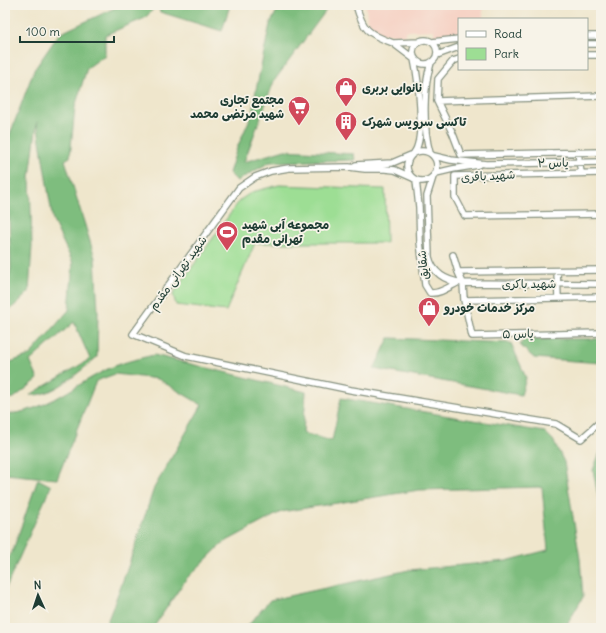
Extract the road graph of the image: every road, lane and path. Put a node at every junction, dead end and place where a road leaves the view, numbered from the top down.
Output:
1 (356, 5) edge
2 (588, 36) edge
3 (601, 36) edge
4 (458, 39) edge
5 (393, 42) junction
6 (419, 42) junction
7 (432, 42) junction
8 (588, 44) edge
9 (601, 44) edge
10 (458, 47) edge
11 (437, 55) junction
12 (588, 55) edge
13 (601, 55) edge
14 (414, 59) junction
15 (458, 59) edge
16 (431, 63) junction
17 (601, 96) edge
18 (437, 101) junction
19 (578, 152) junction
20 (601, 152) edge
21 (412, 154) junction
22 (432, 154) junction
23 (461, 155) junction
24 (460, 162) junction
25 (601, 162) edge
26 (579, 163) junction
27 (486, 164) junction
28 (349, 167) junction
29 (459, 168) junction
30 (581, 173) junction
31 (601, 173) edge
32 (434, 175) junction
33 (460, 176) junction
34 (414, 179) junction
35 (601, 214) edge
36 (453, 255) dead end
37 (601, 270) edge
38 (557, 271) junction
39 (458, 272) junction
40 (460, 283) junction
41 (558, 284) junction
42 (601, 284) edge
43 (601, 297) edge
44 (558, 298) junction
45 (464, 300) junction
46 (601, 332) edge
47 (601, 422) edge

1 - 5 street
2 - 3 street
4 - 7 street
5 - 6 street
5 - 14 street
6 - 7 street
6 - 14 street
7 - 11 street
8 - 9 street
10 - 11 street
11 - 16 street
12 - 13 street
14 - 16 street
14 - 21 street
15 - 18 street
16 - 22 street
17 - 18 street
18 - 23 street
19 - 20 street
19 - 23 street
19 - 26 street
21 - 22 street
21 - 28 street, شهید تهرانی مقدم
21 - 34 street
22 - 24 street, یاس ۲
22 - 32 street
23 - 24 street
24 - 27 street, یاس ۲
25 - 26 street, یاس ۲
26 - 27 street, یاس ۲
26 - 30 street
27 - 29 street
28 - 34 street, شهید تهرانی مقدم
28 - 47 street, شهید تهرانی مقدم
29 - 32 street
29 - 33 street
30 - 31 street, شهید باقری
30 - 33 street, شهید باقری
32 - 34 street
32 - 40 street, شقایق
33 - 35 street, شهید باقری
34 - 40 street, شقایق
36 - 39 street, یاس ۵
37 - 38 street
38 - 39 street
38 - 41 street
39 - 40 street, یاس ۵
40 - 41 street, شهید باکری
40 - 45 street, یاس ۵
41 - 42 street, شهید باکری
41 - 44 street
43 - 44 street
44 - 45 street
45 - 46 street, یاس ۵

